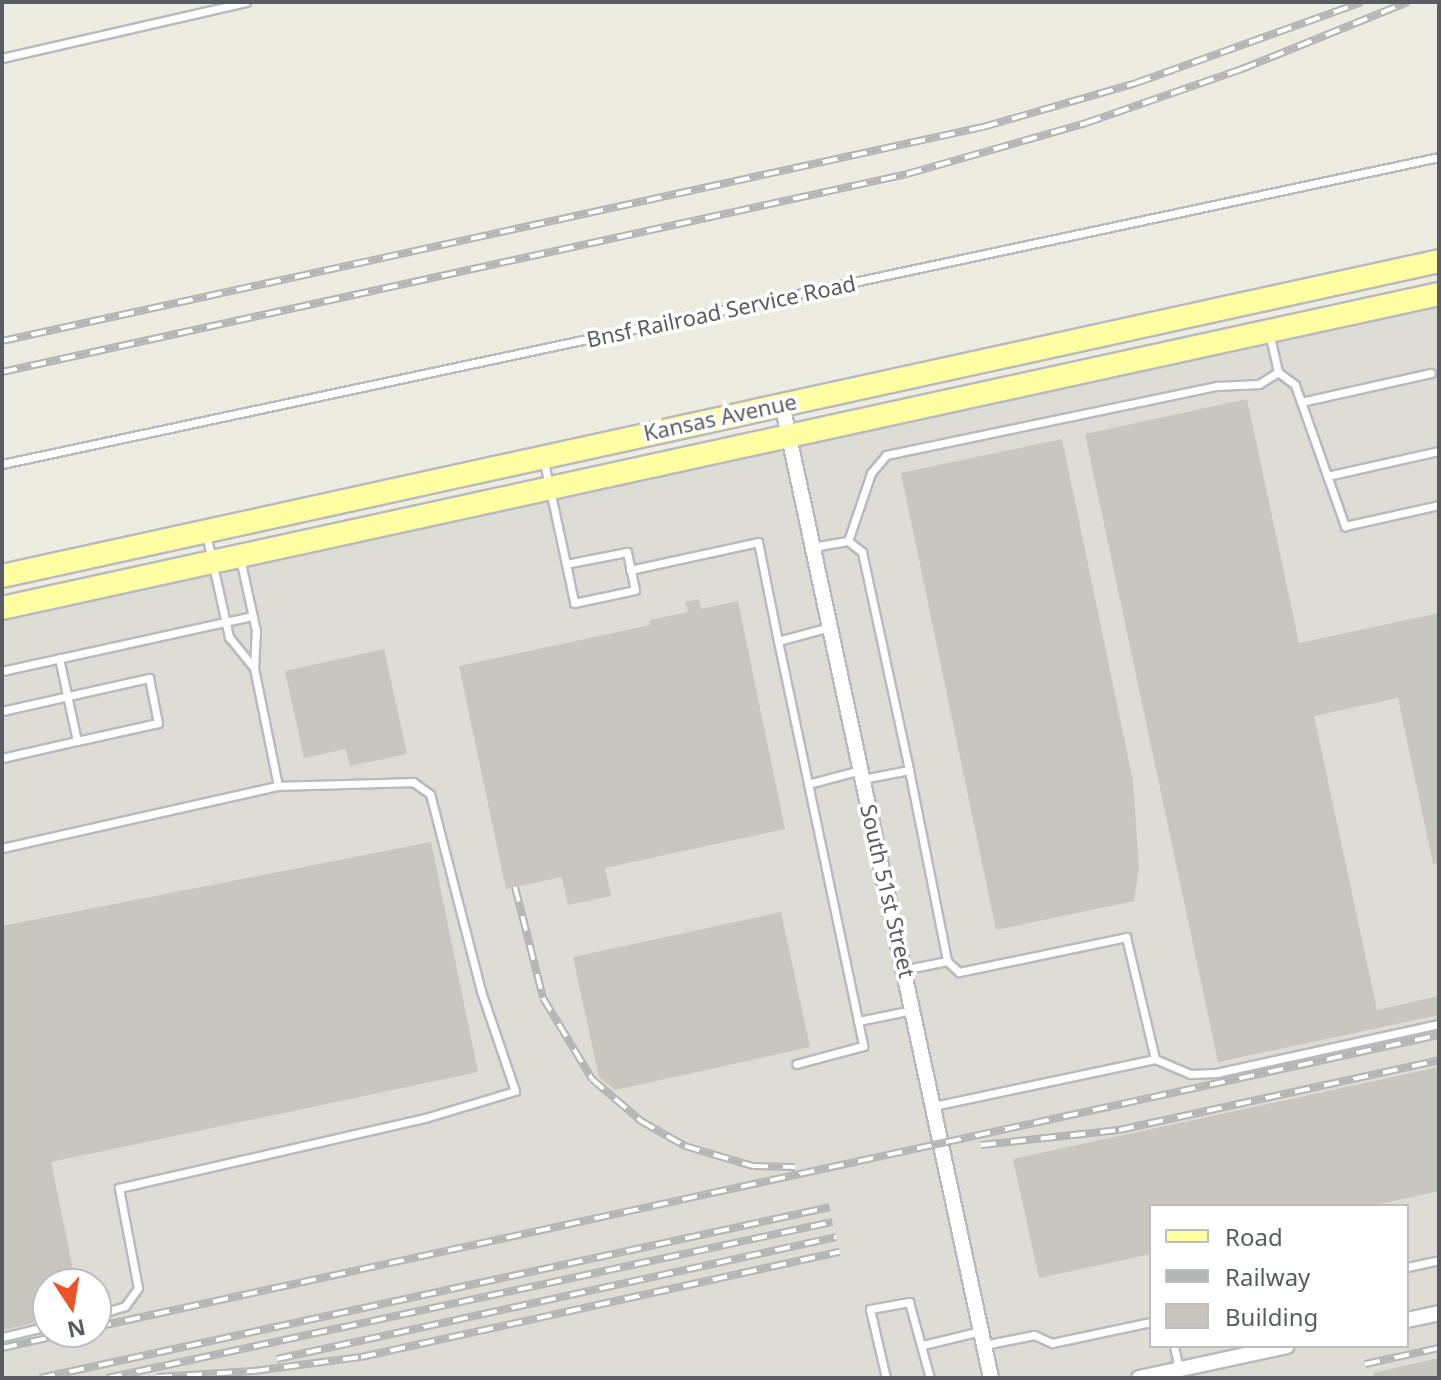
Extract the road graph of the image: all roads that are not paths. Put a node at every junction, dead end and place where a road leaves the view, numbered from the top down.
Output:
1 (246, 2) edge
2 (2, 58) edge
3 (1439, 157) edge
4 (1439, 261) edge
5 (1439, 294) edge
6 (1269, 330) junction
7 (1278, 372) junction
8 (1431, 373) dead end
9 (1301, 402) junction
10 (782, 404) junction
11 (789, 434) junction
12 (1439, 451) edge
13 (543, 456) junction
14 (2, 464) edge
15 (1327, 476) junction
16 (549, 487) junction
17 (1439, 505) edge
18 (206, 532) junction
19 (848, 541) junction
20 (813, 547) junction
21 (239, 555) junction
22 (213, 562) junction
23 (566, 564) junction
24 (630, 570) junction
25 (2, 576) edge
26 (2, 608) edge
27 (253, 616) junction
28 (225, 622) junction
29 (830, 627) junction
30 (778, 641) junction
31 (59, 658) junction
32 (254, 668) junction
33 (2, 671) edge
34 (67, 696) junction
35 (2, 711) edge
36 (77, 741) junction
37 (2, 758) edge
38 (909, 770) junction
39 (862, 774) junction
40 (808, 784) junction
41 (278, 786) junction
42 (2, 848) edge
43 (947, 961) junction
44 (907, 969) junction
45 (912, 1010) junction
46 (858, 1021) junction
47 (1439, 1024) edge
48 (1155, 1059) junction
49 (796, 1064) dead end
50 (933, 1106) junction
51 (1439, 1260) edge
52 (1409, 1267) edge
53 (112, 1310) edge
54 (1439, 1313) edge
55 (1409, 1320) edge
56 (1149, 1322) edge
57 (32, 1330) edge
58 (2, 1337) edge
59 (982, 1338) junction
60 (923, 1345) junction
61 (1174, 1348) edge
62 (1278, 1348) edge
63 (1179, 1369) junction
64 (886, 1378) edge
65 (930, 1378) edge
66 (991, 1378) edge
67 (1139, 1378) edge

1 - 2 lane
3 - 14 lane, Bnsf Railroad Service Road
4 - 10 main road, Kansas Avenue
5 - 6 main road, Kansas Avenue
6 - 7 lane
6 - 11 main road, Kansas Avenue
7 - 9 lane
7 - 19 lane
8 - 9 lane
9 - 15 lane
10 - 11 street, South 51st Street
10 - 13 main road, Kansas Avenue
11 - 16 main road, Kansas Avenue
11 - 20 street, South 51st Street
12 - 15 lane
13 - 16 lane
13 - 18 main road, Kansas Avenue
15 - 17 lane
16 - 21 main road, Kansas Avenue
16 - 23 lane
18 - 22 lane
18 - 25 main road, Kansas Avenue
19 - 20 lane
19 - 38 lane
20 - 29 street, South 51st Street
21 - 22 main road, Kansas Avenue
21 - 27 lane
22 - 26 main road, Kansas Avenue
22 - 28 lane
23 - 24 lane
23 - 24 lane
24 - 30 lane
27 - 28 lane
27 - 32 lane
28 - 31 lane
28 - 32 lane
29 - 30 lane
29 - 39 street, South 51st Street
30 - 40 lane
31 - 33 lane
31 - 34 lane
32 - 41 lane
34 - 35 lane
34 - 36 lane
34 - 36 lane
36 - 37 lane
38 - 39 lane
38 - 43 lane
39 - 40 lane
39 - 44 street, South 51st Street
40 - 46 lane
41 - 42 lane
41 - 53 lane
43 - 44 lane
43 - 48 lane
44 - 45 street, South 51st Street
45 - 46 lane
45 - 50 street, South 51st Street
46 - 49 lane
47 - 48 lane
48 - 50 lane
50 - 59 street, South 51st Street
51 - 52 lane
54 - 55 street
56 - 59 lane
57 - 58 lane
59 - 60 lane
59 - 66 street, South 51st Street
60 - 64 lane
60 - 65 lane
61 - 63 lane
62 - 63 street
63 - 67 street

